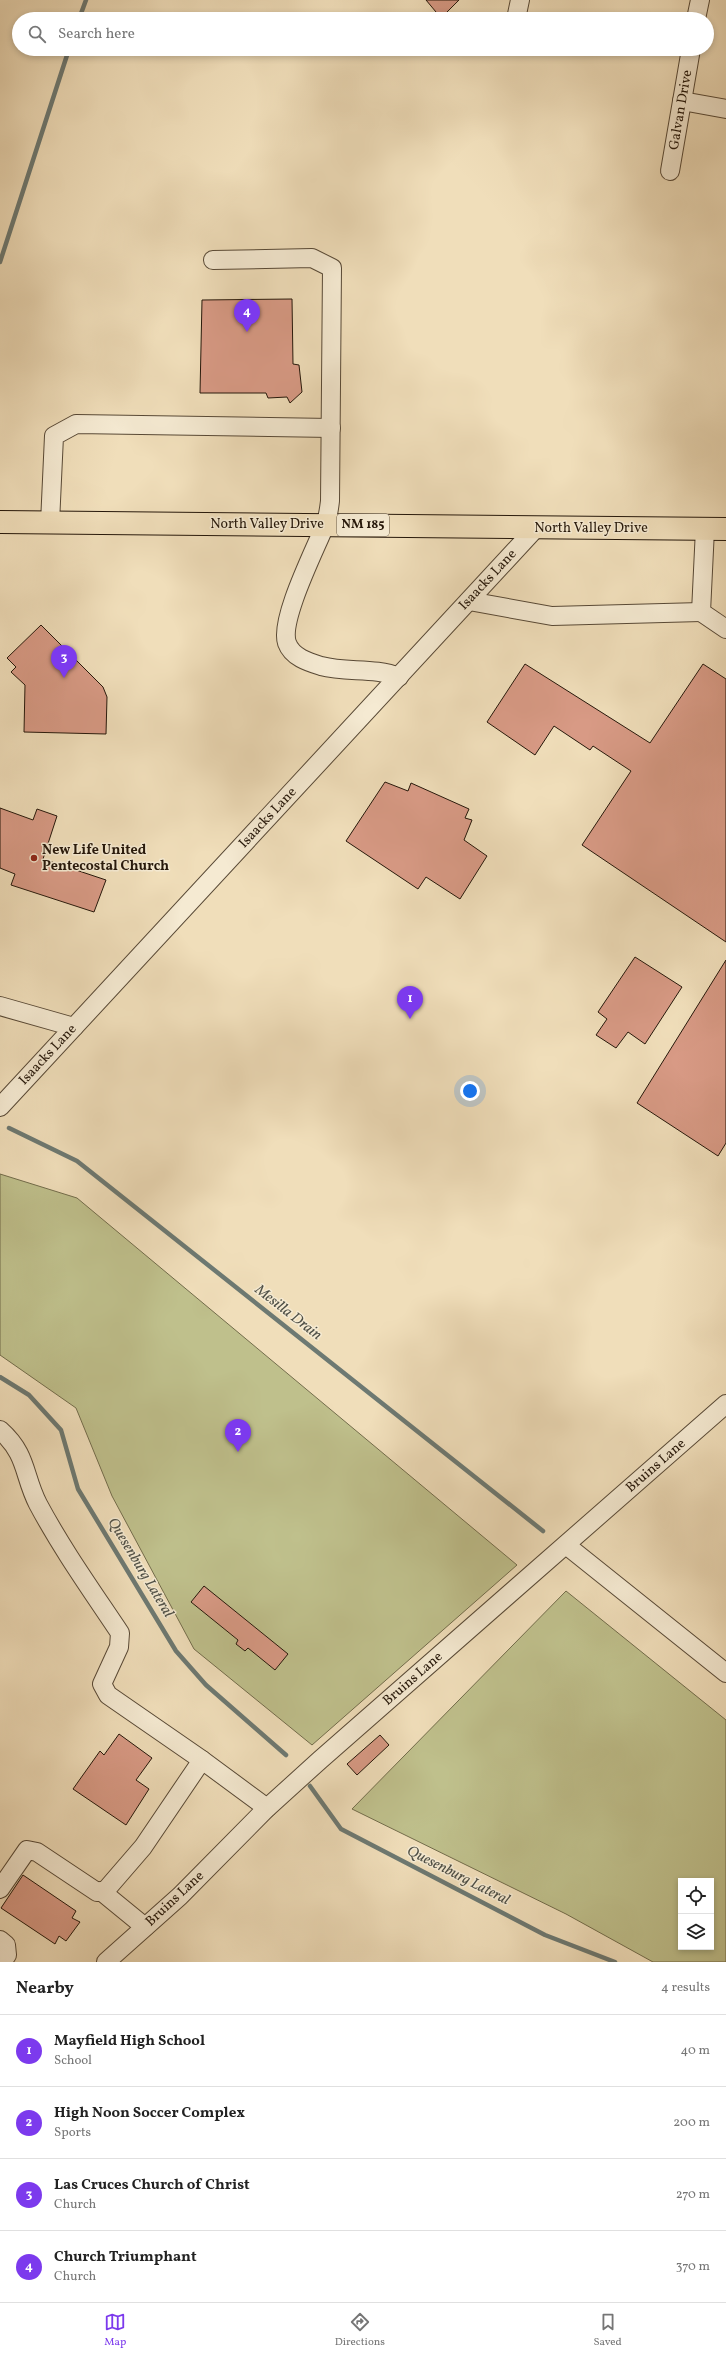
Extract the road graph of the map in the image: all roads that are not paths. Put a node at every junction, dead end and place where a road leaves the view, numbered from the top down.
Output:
1 (520, 0) edge
2 (700, 0) edge
3 (517, 12) edge
4 (697, 12) edge
5 (690, 56) edge
6 (682, 100) junction
7 (726, 108) edge
8 (670, 171) dead end
9 (213, 260) dead end
10 (331, 428) junction
11 (0, 522) edge
12 (50, 523) junction
13 (326, 524) junction
14 (536, 528) junction
15 (716, 529) edge
16 (469, 602) junction
17 (701, 612) junction
18 (726, 629) edge
19 (399, 677) junction
20 (0, 1006) edge
21 (74, 1027) junction
22 (0, 1107) edge
23 (726, 1404) edge
24 (0, 1430) edge
25 (566, 1545) junction
26 (726, 1674) edge
27 (202, 1760) junction
28 (267, 1808) junction
29 (0, 1889) edge
30 (101, 1891) junction
31 (145, 1927) junction
32 (0, 1940) edge
33 (2, 1962) edge
34 (106, 1962) edge

1 - 3 street
2 - 4 street
5 - 6 street, Galvan Drive
6 - 7 street
6 - 8 street, Galvan Drive
9 - 10 street
10 - 12 street
10 - 13 street
11 - 12 main road, North Valley Drive / NM 185
12 - 13 main road, North Valley Drive / NM 185
13 - 14 main road, North Valley Drive / NM 185
13 - 19 street
14 - 15 main road, North Valley Drive / NM 185
14 - 16 street, Isaacks Lane
15 - 17 street
16 - 17 street
16 - 19 street, Isaacks Lane
17 - 18 street
19 - 21 street, Isaacks Lane
20 - 21 street
21 - 22 street, Isaacks Lane
23 - 25 street, Bruins Lane
24 - 27 street
25 - 26 street
25 - 28 street, Bruins Lane
27 - 28 street
27 - 30 street
28 - 31 street, Bruins Lane
29 - 30 street
30 - 31 street
31 - 34 street, Bruins Lane
32 - 33 street

